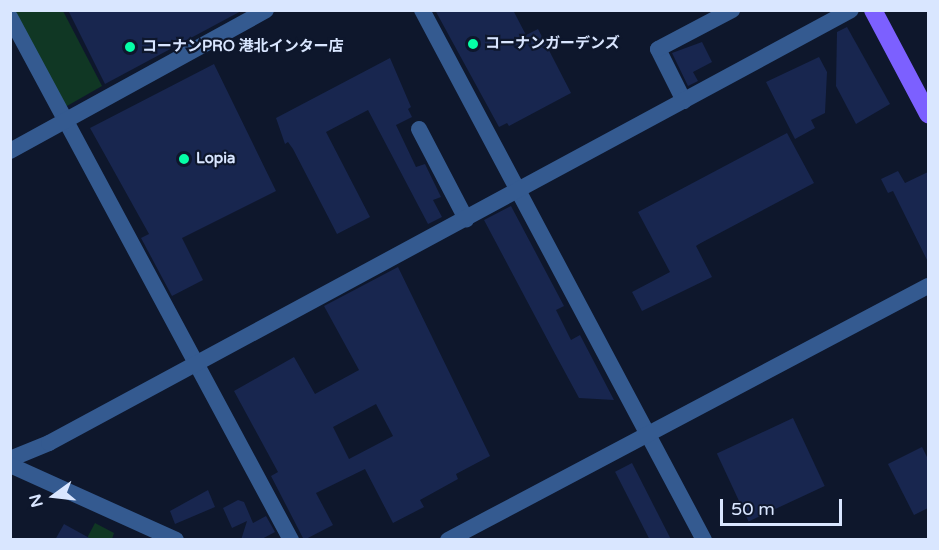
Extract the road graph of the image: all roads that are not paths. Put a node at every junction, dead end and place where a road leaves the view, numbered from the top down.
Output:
1 (266, 10) edge
2 (422, 10) edge
3 (732, 10) edge
4 (852, 10) edge
5 (873, 10) edge
6 (10, 17) edge
7 (684, 101) junction
8 (928, 114) edge
9 (67, 121) junction
10 (419, 138) dead end
11 (10, 151) edge
12 (519, 191) junction
13 (466, 219) junction
14 (928, 286) edge
15 (196, 363) junction
16 (647, 437) junction
17 (10, 459) edge
18 (10, 465) edge
19 (176, 540) edge
20 (291, 540) edge
21 (448, 540) edge
22 (704, 540) edge

1 - 9 street
2 - 12 street
3 - 7 street
4 - 7 street
5 - 8 main road
6 - 9 street
7 - 12 street
9 - 11 street
9 - 15 street
10 - 13 street
12 - 13 street
12 - 16 street
13 - 15 street
14 - 16 street
15 - 17 street
15 - 20 street
16 - 21 street
16 - 22 street
18 - 19 street

